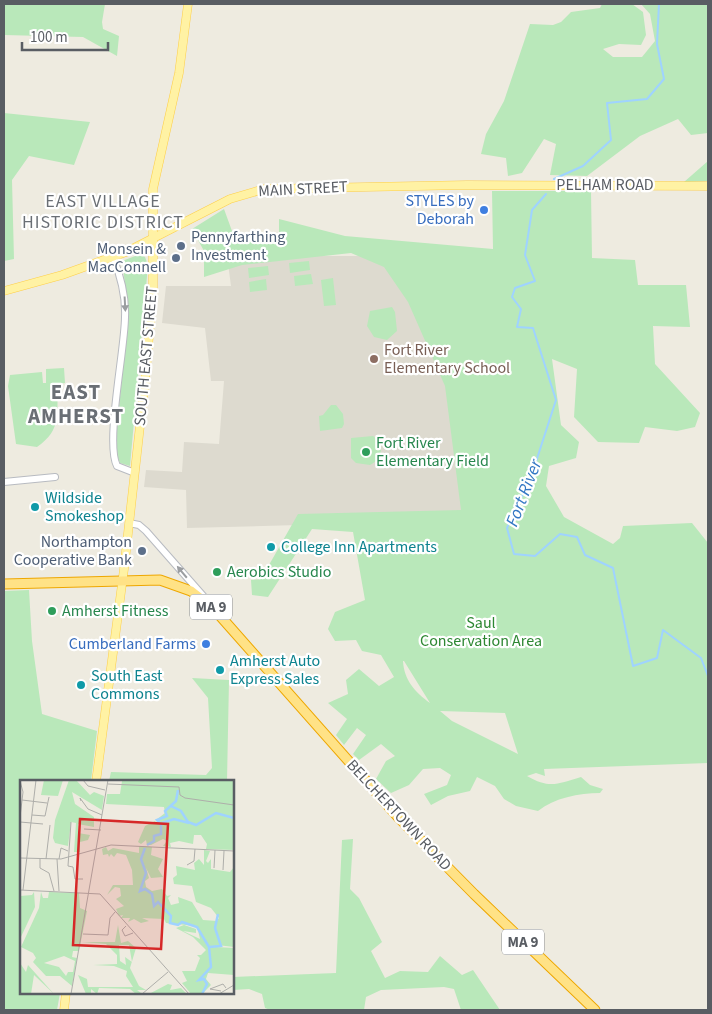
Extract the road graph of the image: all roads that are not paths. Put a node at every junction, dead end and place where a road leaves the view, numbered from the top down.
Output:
1 (188, 4) edge
2 (502, 185) joint
3 (708, 186) edge
4 (152, 239) junction
5 (113, 257) junction
6 (4, 291) edge
7 (135, 473) junction
8 (55, 477) dead end
9 (4, 482) edge
10 (130, 523) junction
11 (123, 580) junction
12 (4, 584) edge
13 (214, 609) junction
14 (96, 780) edge
15 (66, 994) edge
16 (64, 1010) edge
17 (595, 1010) edge

1 - 4 main road, SOUTH EAST STREET
2 - 3 main road, PELHAM ROAD
2 - 4 main road, MAIN STREET
4 - 5 main road, MAIN STREET
4 - 7 main road, SOUTH EAST STREET
5 - 6 main road, MAIN STREET
5 -> 7 street, SOUTH EAST STREET
7 - 10 main road, SOUTH EAST STREET
8 - 9 street
10 - 11 main road, SOUTH EAST STREET
13 -> 10 street, BELCHERTOWN ROAD
11 - 12 highway, MA 9
11 - 13 highway, BELCHERTOWN ROAD / MA 9
11 - 14 main road, SOUTH EAST STREET
13 - 17 highway, BELCHERTOWN ROAD / MA 9
15 - 16 main road

